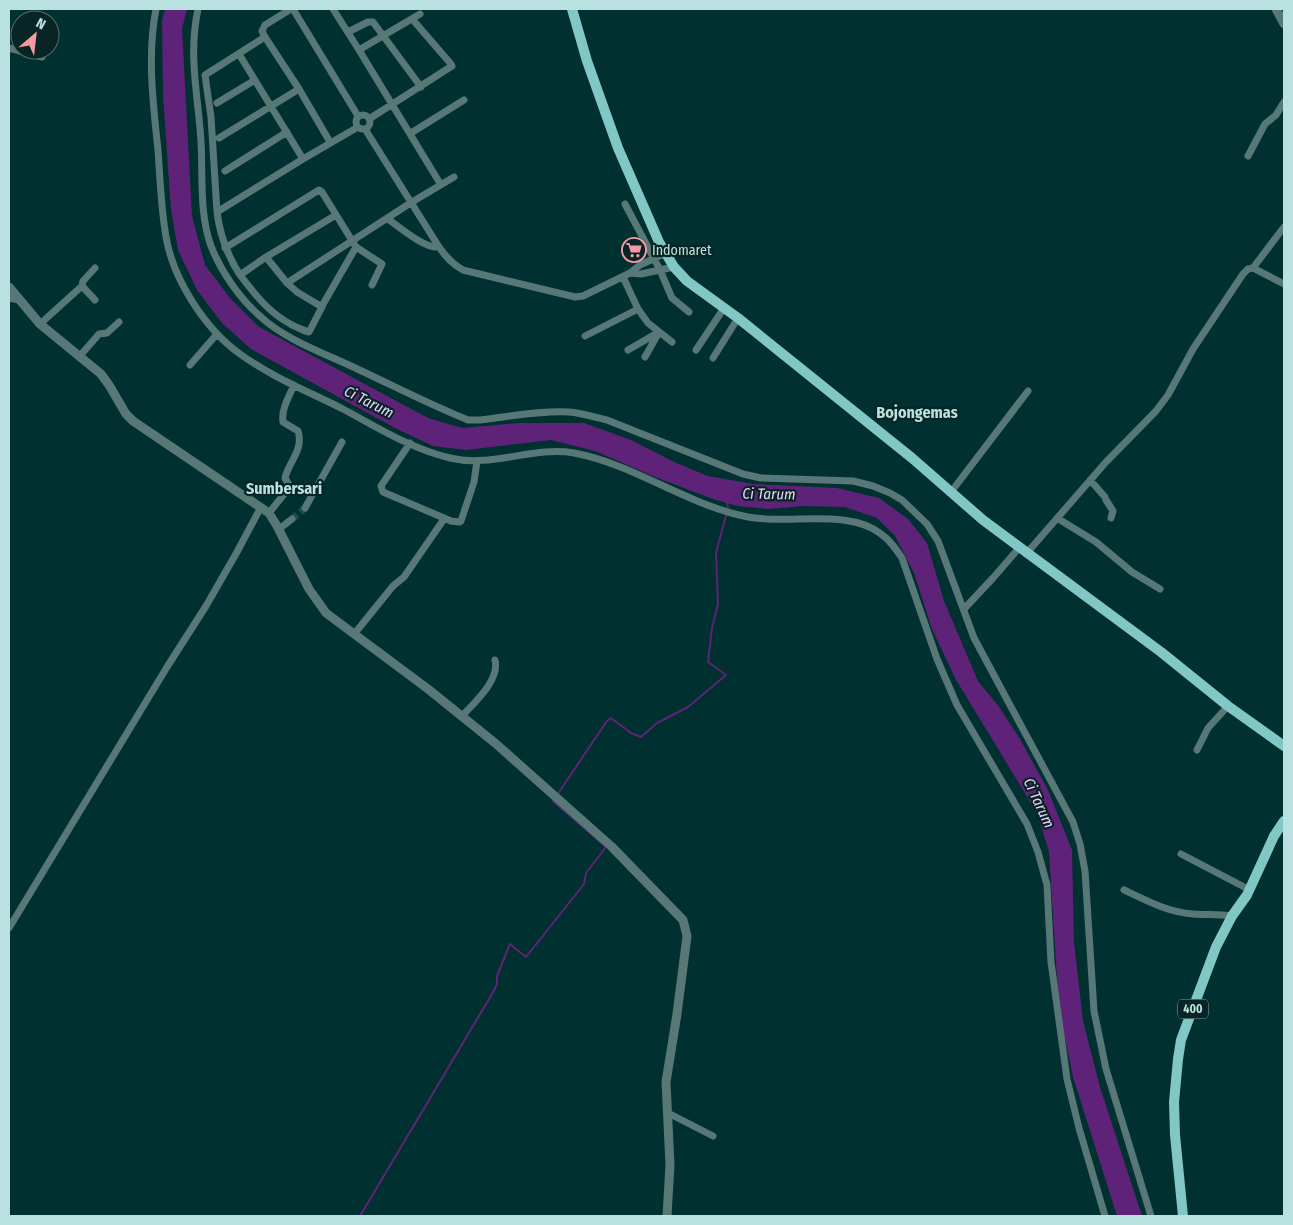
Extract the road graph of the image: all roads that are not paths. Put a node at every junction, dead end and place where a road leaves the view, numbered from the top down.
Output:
1 (156, 9) edge
2 (198, 9) edge
3 (292, 9) edge
4 (333, 9) edge
5 (572, 9) edge
6 (1276, 9) edge
7 (420, 14) dead end
8 (413, 20) junction
9 (1284, 24) edge
10 (348, 32) junction
11 (385, 36) junction
12 (265, 37) junction
13 (359, 50) junction
14 (239, 54) junction
15 (255, 80) junction
16 (421, 87) junction
17 (299, 89) junction
18 (464, 100) dead end
19 (1284, 102) edge
20 (217, 103) dead end
21 (393, 104) junction
22 (271, 106) junction
23 (358, 116) junction
24 (369, 119) junction
25 (362, 128) junction
26 (286, 132) junction
27 (411, 133) junction
28 (218, 138) dead end
29 (330, 142) junction
30 (1248, 156) dead end
31 (302, 159) junction
32 (225, 171) dead end
33 (454, 177) dead end
34 (441, 185) junction
35 (412, 202) junction
36 (625, 204) dead end
37 (217, 212) junction
38 (336, 215) junction
39 (388, 218) junction
40 (1284, 227) edge
41 (353, 244) junction
42 (439, 247) junction
43 (225, 248) junction
44 (666, 253) junction
45 (266, 257) junction
46 (654, 259) junction
47 (674, 267) junction
48 (95, 268) dead end
49 (1252, 268) junction
50 (660, 270) junction
51 (240, 275) junction
52 (626, 275) junction
53 (286, 283) junction
54 (1284, 284) edge
55 (372, 285) dead end
56 (82, 286) junction
57 (9, 287) edge
58 (9, 298) edge
59 (19, 300) junction
60 (96, 300) dead end
61 (322, 306) junction
62 (724, 308) junction
63 (638, 309) junction
64 (689, 312) dead end
65 (738, 318) junction
66 (119, 322) dead end
67 (40, 324) junction
68 (659, 332) junction
69 (217, 334) junction
70 (585, 336) dead end
71 (672, 342) dead end
72 (628, 350) dead end
73 (696, 350) dead end
74 (79, 357) junction
75 (645, 357) dead end
76 (713, 358) dead end
77 (190, 365) dead end
78 (294, 385) junction
79 (1028, 391) dead end
80 (406, 441) junction
81 (342, 442) dead end
82 (477, 461) junction
83 (1090, 480) junction
84 (951, 492) junction
85 (261, 507) junction
86 (305, 508) tunnel mouth
87 (269, 514) junction
88 (1057, 518) junction
89 (1111, 518) dead end
90 (292, 519) tunnel mouth
91 (444, 519) junction
92 (279, 529) junction
93 (1022, 551) junction
94 (1160, 589) dead end
95 (964, 609) junction
96 (355, 633) junction
97 (495, 660) dead end
98 (1228, 706) junction
99 (462, 716) junction
100 (1284, 746) edge
101 (1197, 750) dead end
102 (1284, 821) edge
103 (1181, 854) dead end
104 (1124, 890) dead end
105 (1250, 890) junction
106 (1232, 916) junction
107 (9, 928) edge
108 (668, 1113) junction
109 (713, 1136) dead end
110 (667, 1216) edge
111 (1105, 1216) edge
112 (1151, 1216) edge
113 (1183, 1216) edge

1 - 69 street
2 - 95 street
3 - 12 street
3 - 23 street
4 - 10 street
5 - 44 main road
6 - 9 street
7 - 8 street
8 - 11 street
8 - 16 street
10 - 11 street
10 - 13 street
11 - 13 street
11 - 16 street
12 - 14 street
12 - 17 street
13 - 21 street
14 - 15 street
14 - 37 street
15 - 20 street
15 - 22 street
16 - 21 street
17 - 22 street
17 - 29 street
18 - 27 street
19 - 30 street
21 - 24 street
21 - 27 street
22 - 26 street
22 - 28 street
23 - 24 street
23 - 25 street
24 - 25 street
25 - 29 street
25 - 35 street
26 - 31 street
26 - 32 street
27 - 34 street
29 - 31 street
31 - 37 street
33 - 34 street
34 - 35 street
35 - 39 street
35 - 42 street
36 - 46 street
37 - 43 street
38 - 41 street
38 - 43 street
38 - 45 street
39 - 41 street
39 - 42 street
40 - 49 street
41 - 53 street
41 - 55 street
41 - 61 street
42 - 52 street
43 - 51 street
44 - 46 street
44 - 47 main road
45 - 51 street
45 - 53 street
46 - 50 street
46 - 52 street
47 - 50 street
47 - 62 main road
48 - 56 street
49 - 54 street
49 - 83 street
50 - 52 street
50 - 64 street
51 - 61 street
52 - 63 street
53 - 61 street
56 - 60 street
56 - 67 street
57 - 59 street
58 - 59 street
59 - 67 street
62 - 65 main road
62 - 73 street
63 - 68 street
63 - 70 street
65 - 76 street
65 - 84 main road
66 - 74 street
67 - 74 street
68 - 71 street
68 - 72 street
68 - 75 street
69 - 77 street
69 - 78 street
74 - 85 street
78 - 80 street
78 - 87 street
79 - 84 street
80 - 82 street
80 - 91 street
81 - 86 street
82 - 91 street
82 - 111 street
83 - 88 street
83 - 89 street
84 - 93 main road
85 - 87 street
85 - 107 street
87 - 92 street
88 - 93 street
88 - 94 street
90 - 92 street
91 - 96 street
92 - 96 street
93 - 95 street
93 - 98 main road
95 - 112 street
96 - 99 street
97 - 99 street
98 - 100 main road
98 - 101 street
99 - 108 street
102 - 105 main road, 400
103 - 105 street
104 - 106 street
105 - 106 main road, 400
106 - 113 main road, 400
108 - 109 street
108 - 110 street

